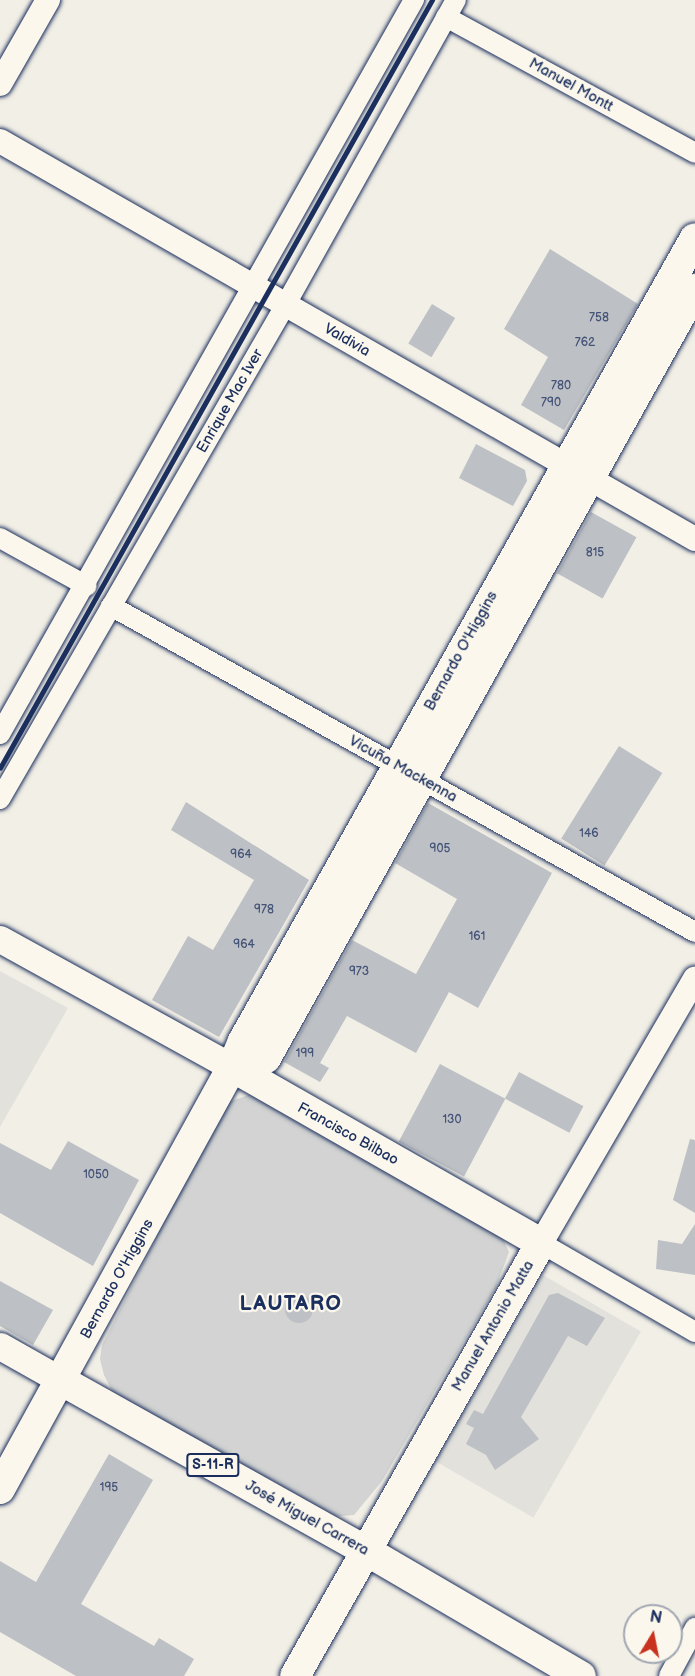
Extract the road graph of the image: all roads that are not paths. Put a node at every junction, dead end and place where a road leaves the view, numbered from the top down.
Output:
1 (48, 0) edge
2 (414, 0) edge
3 (451, 8) edge
4 (0, 84) edge
5 (0, 141) edge
6 (695, 153) edge
7 (695, 238) edge
8 (255, 287) junction
9 (695, 289) edge
10 (286, 304) junction
11 (577, 472) junction
12 (0, 538) edge
13 (695, 539) edge
14 (87, 586) junction
15 (111, 606) junction
16 (0, 734) edge
17 (409, 773) junction
18 (0, 799) edge
19 (695, 932) edge
20 (0, 939) edge
21 (695, 978) edge
22 (232, 1067) junction
23 (541, 1243) junction
24 (695, 1332) edge
25 (0, 1346) edge
26 (62, 1381) junction
27 (0, 1489) edge
28 (365, 1550) junction
29 (695, 1628) edge
30 (295, 1676) edge
31 (581, 1676) edge
32 (669, 1676) edge

1 - 4 street
2 - 8 street
3 - 6 street, Manuel Montt
3 - 10 street, Enrique Mac Iver
5 - 8 street, Valdivia
7 - 11 main road, Bernardo O'Higgins
8 - 10 street, Valdivia
8 - 14 street
9 - 11 main road, Bernardo O'Higgins
10 - 11 street, Valdivia
10 - 15 street, Enrique Mac Iver
11 - 13 street, Valdivia
11 - 17 main road, Bernardo O'Higgins
12 - 14 street
14 - 16 street
15 - 17 street, Vicuña Mackenna
15 - 18 street, Enrique Mac Iver
17 - 19 street, Vicuña Mackenna
17 - 22 main road, Bernardo O'Higgins
20 - 22 main road, Francisco Bilbao
21 - 23 street, Manuel Antonio Matta
22 - 23 main road, Francisco Bilbao
22 - 26 main road, Bernardo O'Higgins
23 - 24 street, Francisco Bilbao
23 - 28 main road, Manuel Antonio Matta
25 - 26 main road, José Miguel Carrera
26 - 27 main road, Bernardo O'Higgins
26 - 28 main road, José Miguel Carrera / S-11-R
28 - 30 main road, Manuel Antonio Matta
28 - 31 main road, José Miguel Carrera / S-11-R
29 - 32 street

